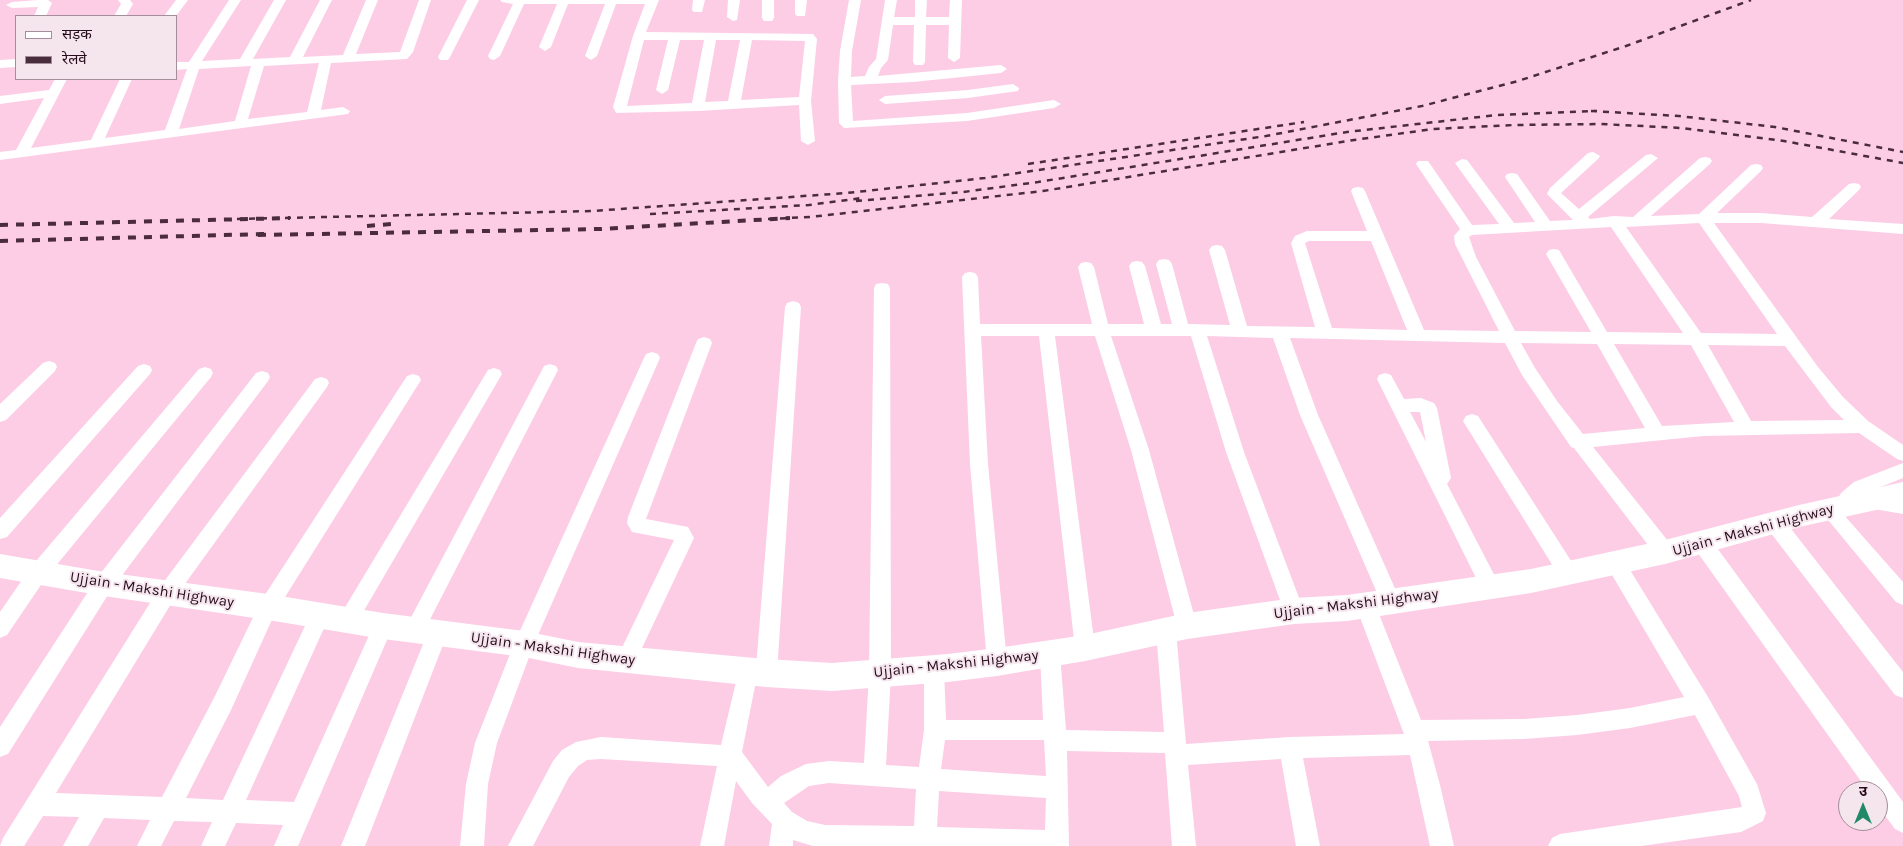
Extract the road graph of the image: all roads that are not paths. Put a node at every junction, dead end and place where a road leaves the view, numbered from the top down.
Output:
1 (124, 0) edge
2 (182, 0) edge
3 (235, 0) edge
4 (280, 0) edge
5 (326, 0) edge
6 (372, 0) edge
7 (425, 0) edge
8 (473, 0) edge
9 (506, 0) edge
10 (520, 0) edge
11 (564, 0) edge
12 (612, 0) edge
13 (734, 0) edge
14 (768, 0) edge
15 (801, 0) edge
16 (855, 0) edge
17 (891, 0) edge
18 (921, 0) edge
19 (956, 0) edge
20 (653, 1) edge
21 (12, 5) dead end
22 (801, 14) dead end
23 (40, 15) edge
24 (121, 15) edge
25 (171, 15) edge
26 (733, 17) dead end
27 (768, 18) dead end
28 (887, 21) junction
29 (921, 21) junction
30 (956, 21) junction
31 (639, 36) junction
32 (675, 36) junction
33 (712, 36) junction
34 (747, 36) junction
35 (546, 47) dead end
36 (494, 56) dead end
37 (591, 56) dead end
38 (444, 57) dead end
39 (348, 58) junction
40 (954, 58) dead end
41 (326, 59) junction
42 (295, 60) junction
43 (259, 62) junction
44 (919, 62) dead end
45 (244, 63) junction
46 (194, 65) junction
47 (178, 66) edge
48 (1001, 68) dead end
49 (884, 79) junction
50 (60, 80) edge
51 (126, 80) edge
52 (870, 80) junction
53 (844, 81) junction
54 (1013, 88) dead end
55 (662, 90) dead end
56 (54, 93) junction
57 (0, 100) edge
58 (885, 100) junction
59 (805, 101) junction
60 (734, 104) junction
61 (1054, 104) dead end
62 (698, 107) junction
63 (343, 112) dead end
64 (313, 116) junction
65 (886, 124) junction
66 (240, 125) junction
67 (170, 134) junction
68 (808, 141) dead end
69 (96, 143) junction
70 (22, 152) junction
71 (0, 156) edge
72 (1593, 156) dead end
73 (1651, 158) dead end
74 (1705, 160) dead end
75 (1462, 163) dead end
76 (1423, 164) dead end
77 (1756, 168) dead end
78 (1512, 177) dead end
79 (1854, 187) dead end
80 (1358, 191) dead end
81 (1704, 218) junction
82 (1583, 220) junction
83 (1638, 220) junction
84 (1614, 222) junction
85 (1816, 222) junction
86 (1545, 225) junction
87 (1509, 227) junction
88 (1903, 229) edge
89 (1468, 230) junction
90 (1377, 236) junction
91 (1217, 250) dead end
92 (1554, 254) dead end
93 (1164, 264) dead end
94 (1137, 266) dead end
95 (1086, 267) dead end
96 (970, 277) dead end
97 (882, 288) dead end
98 (793, 307) dead end
99 (972, 330) junction
100 (1046, 330) junction
101 (1101, 330) junction
102 (1154, 330) junction
103 (1190, 330) junction
104 (1240, 331) junction
105 (1279, 331) junction
106 (1325, 333) junction
107 (1418, 336) junction
108 (1511, 337) junction
109 (1602, 337) junction
110 (1696, 339) junction
111 (1789, 340) junction
112 (704, 343) dead end
113 (652, 358) dead end
114 (49, 366) dead end
115 (144, 370) dead end
116 (550, 370) dead end
117 (205, 373) dead end
118 (494, 374) dead end
119 (262, 377) dead end
120 (1385, 379) dead end
121 (412, 380) dead end
122 (321, 383) dead end
123 (1399, 406) junction
124 (0, 415) edge
125 (1472, 421) dead end
126 (1862, 426) junction
127 (1746, 428) junction
128 (1657, 433) junction
129 (1577, 442) junction
130 (1903, 454) edge
131 (1903, 470) edge
132 (1903, 493) edge
133 (1445, 495) junction
134 (1846, 505) junction
135 (1903, 505) edge
136 (1774, 522) junction
137 (0, 531) edge
138 (1702, 543) junction
139 (1665, 552) junction
140 (1615, 563) junction
141 (0, 566) edge
142 (38, 573) junction
143 (1568, 573) junction
144 (104, 584) junction
145 (1490, 586) junction
146 (167, 592) junction
147 (1903, 596) edge
148 (1378, 602) junction
149 (268, 607) junction
150 (1294, 611) junction
151 (320, 615) junction
152 (348, 620) junction
153 (383, 626) junction
154 (0, 628) edge
155 (1177, 629) junction
156 (426, 630) junction
157 (524, 644) junction
158 (1085, 648) junction
159 (1050, 654) junction
160 (626, 660) junction
161 (997, 662) junction
162 (934, 669) junction
163 (756, 673) junction
164 (880, 673) junction
165 (1903, 688) edge
166 (1700, 704) junction
167 (935, 730) junction
168 (1055, 735) junction
169 (1415, 737) junction
170 (0, 746) edge
171 (1290, 748) junction
172 (1176, 749) junction
173 (730, 756) junction
174 (874, 775) junction
175 (929, 779) junction
176 (1057, 788) junction
177 (767, 802) junction
178 (37, 804) junction
179 (97, 808) junction
180 (168, 810) junction
181 (228, 813) junction
182 (300, 814) junction
183 (784, 820) junction
184 (1903, 821) edge
185 (925, 838) junction
186 (825, 841) edge
187 (894, 841) edge
188 (967, 843) edge
189 (1609, 843) edge
190 (1057, 844) edge
191 (11, 846) edge
192 (75, 846) edge
193 (149, 846) edge
194 (213, 846) edge
195 (286, 846) edge
196 (352, 846) edge
197 (472, 846) edge
198 (520, 846) edge
199 (710, 846) edge
200 (781, 846) edge
201 (1184, 846) edge
202 (1308, 846) edge
203 (1442, 846) edge
204 (1560, 846) edge

1 - 24 street
2 - 25 street
3 - 46 street
4 - 45 street
5 - 42 street
6 - 39 street
7 - 39 street
8 - 38 street
9 - 10 street
10 - 11 street
10 - 36 street
11 - 12 street
11 - 35 street
12 - 20 street
12 - 37 street
13 - 26 street
14 - 27 street
15 - 22 street
16 - 53 street
17 - 28 street
18 - 29 street
19 - 30 street
20 - 31 street
21 - 23 street
28 - 29 street
28 - 52 street
29 - 30 street
29 - 44 street
30 - 40 street
31 - 32 street
31 - 62 street
32 - 33 street
32 - 55 street
33 - 34 street
33 - 62 street
34 - 59 street
34 - 60 street
39 - 41 street
41 - 42 street
41 - 64 street
42 - 43 street
43 - 45 street
43 - 66 street
45 - 46 street
46 - 47 street
46 - 67 street
48 - 49 street
49 - 52 street
49 - 58 street
50 - 56 street
51 - 69 street
52 - 53 street
53 - 65 street
54 - 58 street
56 - 57 street
56 - 70 street
58 - 65 street
59 - 60 street
59 - 68 street
60 - 62 street
61 - 65 street
63 - 64 street
64 - 66 street
66 - 67 street
67 - 69 street
69 - 70 street
70 - 71 street
72 - 82 street
73 - 82 street
74 - 83 street
75 - 87 street
76 - 89 street
77 - 81 street
78 - 86 street
79 - 85 street
80 - 90 street
81 - 83 street
81 - 85 street
81 - 111 street
82 - 84 street
82 - 86 street
83 - 84 street
84 - 110 street
85 - 88 street
86 - 87 street
87 - 89 street
89 - 108 street
90 - 106 street
90 - 107 street
91 - 104 street
92 - 109 street
93 - 103 street
94 - 102 street
95 - 101 street
96 - 99 street
97 - 164 street
98 - 163 street
99 - 100 street
99 - 161 street
100 - 101 street
100 - 158 street
101 - 102 street
101 - 155 street
102 - 103 street
103 - 104 street
103 - 150 street
104 - 105 street
105 - 106 street
105 - 148 street
106 - 107 street
107 - 108 street
108 - 109 street
108 - 129 street
109 - 110 street
109 - 128 street
110 - 111 street
110 - 127 street
111 - 126 street
112 - 160 street
113 - 157 street
114 - 124 street
115 - 137 street
116 - 156 street
117 - 142 street
118 - 152 street
119 - 144 street
120 - 123 street
121 - 149 street
122 - 146 street
123 - 133 street
123 - 133 street
125 - 143 street
126 - 127 street
126 - 130 street
127 - 128 street
128 - 129 street
129 - 139 street
131 - 134 street
132 - 134 main road, Ujjain - Makshi Highway
133 - 145 street
134 - 135 street
134 - 136 main road, Ujjain - Makshi Highway
134 - 147 street
136 - 138 main road, Ujjain - Makshi Highway
136 - 165 street
138 - 139 main road, Ujjain - Makshi Highway
138 - 184 street
139 - 140 main road, Ujjain - Makshi Highway
140 - 143 main road, Ujjain - Makshi Highway
140 - 166 street
141 - 142 main road, Ujjain - Makshi Highway
142 - 144 main road, Ujjain - Makshi Highway
142 - 154 street
143 - 145 main road, Ujjain - Makshi Highway
144 - 146 main road, Ujjain - Makshi Highway
144 - 170 street
145 - 148 main road, Ujjain - Makshi Highway
146 - 149 main road, Ujjain - Makshi Highway
146 - 178 street
148 - 150 main road, Ujjain - Makshi Highway
148 - 169 street
149 - 151 main road, Ujjain - Makshi Highway
149 - 180 street
150 - 155 main road, Ujjain - Makshi Highway
151 - 152 main road, Ujjain - Makshi Highway
151 - 181 street
152 - 153 main road, Ujjain - Makshi Highway
153 - 156 main road, Ujjain - Makshi Highway
153 - 182 street
155 - 158 main road, Ujjain - Makshi Highway
155 - 172 street
156 - 157 main road, Ujjain - Makshi Highway
156 - 196 street
157 - 160 main road, Ujjain - Makshi Highway
157 - 197 street
158 - 159 main road, Ujjain - Makshi Highway
159 - 161 main road, Ujjain - Makshi Highway
159 - 168 street
160 - 163 main road, Ujjain - Makshi Highway
161 - 162 main road, Ujjain - Makshi Highway
162 - 164 main road, Ujjain - Makshi Highway
162 - 167 street
163 - 164 main road, Ujjain - Makshi Highway
163 - 173 street
164 - 174 street
166 - 169 street
166 - 189 street
167 - 168 street
167 - 175 street
168 - 172 street
168 - 176 street
169 - 171 street
169 - 203 street
171 - 172 street
171 - 202 street
172 - 201 street
173 - 177 street
173 - 198 street
173 - 199 street
174 - 175 street
174 - 177 street
175 - 176 street
175 - 185 street
176 - 190 street
177 - 183 street
178 - 179 street
178 - 191 street
179 - 180 street
179 - 192 street
180 - 181 street
180 - 193 street
181 - 182 street
181 - 194 street
182 - 195 street
183 - 186 street
183 - 200 street
185 - 187 street
185 - 188 street
186 - 187 street
188 - 190 street
189 - 204 street

